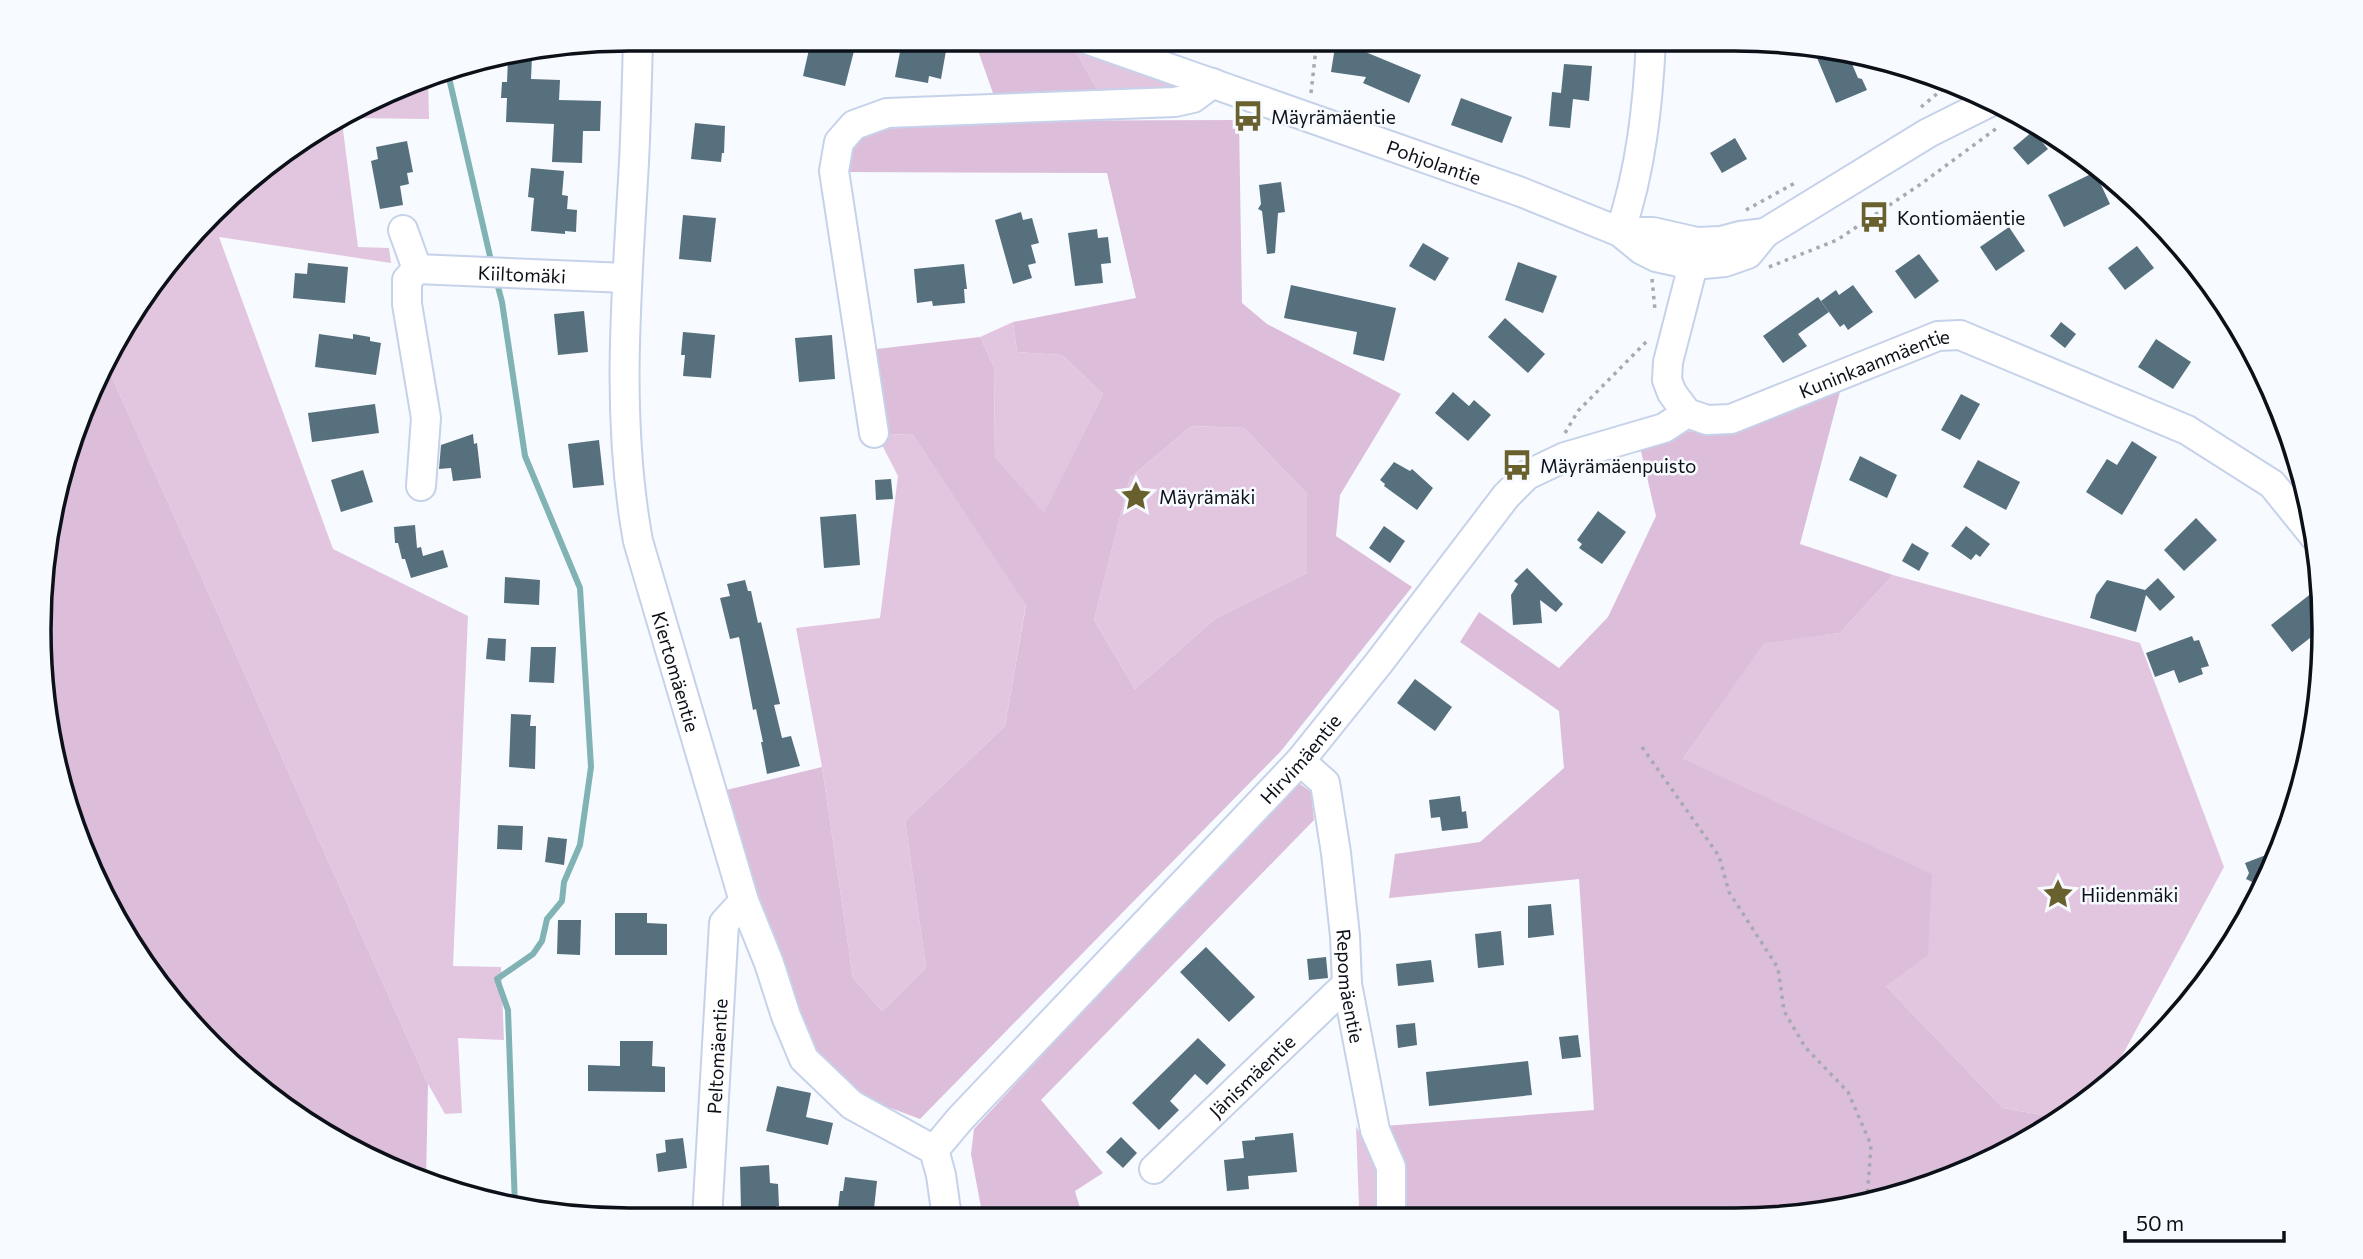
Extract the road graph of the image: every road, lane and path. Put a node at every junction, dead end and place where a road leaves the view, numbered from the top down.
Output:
1 (638, 51) edge
2 (1121, 51) edge
3 (1316, 51) edge
4 (1650, 51) edge
5 (1213, 83) junction
6 (1942, 90) edge
7 (1981, 106) edge
8 (1920, 108) dead end
9 (1304, 115) junction
10 (2008, 120) edge
11 (1806, 178) dead end
12 (1736, 215) dead end
13 (403, 230) dead end
14 (1620, 232) junction
15 (1695, 254) junction
16 (1767, 268) dead end
17 (417, 269) junction
18 (1652, 275) dead end
19 (626, 278) junction
20 (1655, 313) dead end
21 (1650, 338) dead end
22 (1687, 413) junction
23 (874, 433) dead end
24 (1560, 440) dead end
25 (421, 486) dead end
26 (2302, 521) edge
27 (1642, 747) dead end
28 (1300, 761) junction
29 (744, 901) junction
30 (1347, 984) junction
31 (934, 1150) junction
32 (1154, 1169) dead end
33 (1868, 1192) edge
34 (708, 1208) edge
35 (946, 1208) edge
36 (1391, 1208) edge

1 - 19 street, Kiertomäentie
2 - 5 street, Pohjolantie
3 - 9 path
4 - 14 street
5 - 9 street, Pohjolantie
5 - 23 street
6 - 8 path
7 - 15 street, Pohjolantie
9 - 14 street, Pohjolantie
10 - 16 path
11 - 12 path
13 - 17 street
14 - 15 street, Pohjolantie
15 - 22 street
17 - 19 street, Kiiltomäki
17 - 25 street
18 - 20 path
19 - 29 street, Kiertomäentie
21 - 24 path
22 - 26 street, Kuninkaanmäentie
22 - 28 street, Hirvimäentie
27 - 33 path
28 - 30 street, Repomäentie
28 - 31 street, Hirvimäentie
29 - 31 street, Kiertomäentie
29 - 34 street, Peltomäentie
30 - 32 street, Jänismäentie
30 - 36 street, Repomäentie
31 - 35 street

